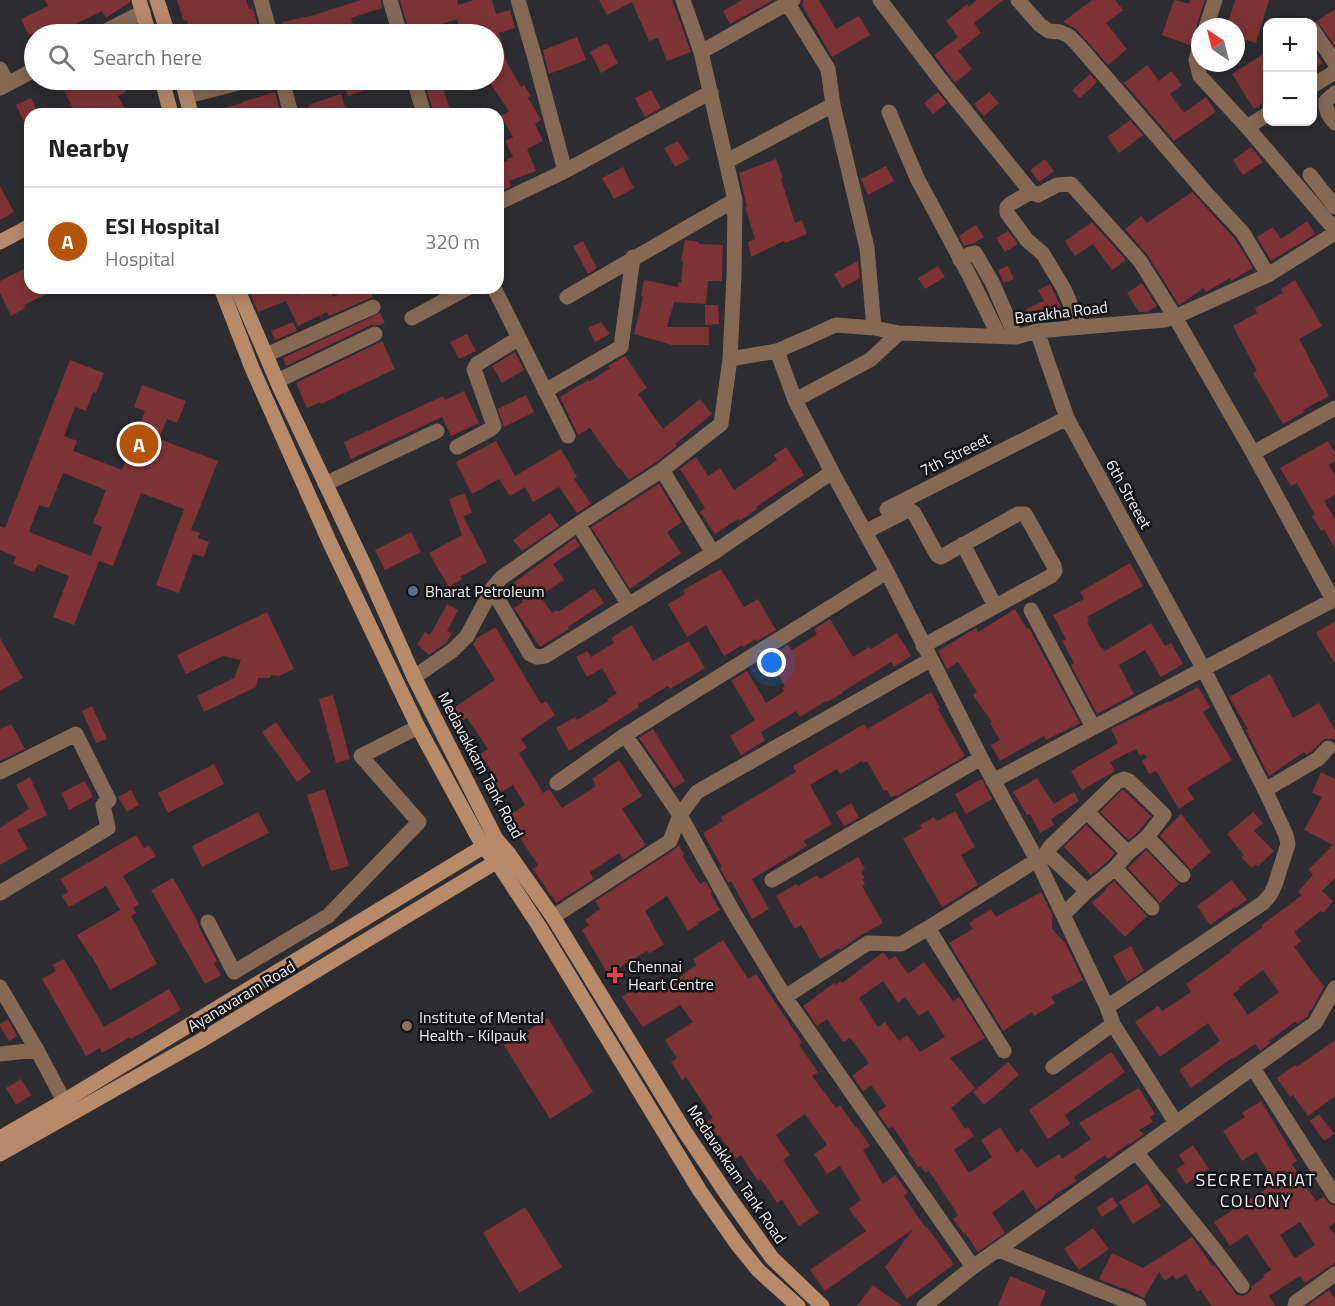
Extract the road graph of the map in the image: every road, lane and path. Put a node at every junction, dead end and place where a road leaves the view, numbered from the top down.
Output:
1 (157, 0) edge
2 (261, 0) edge
3 (390, 0) edge
4 (518, 0) edge
5 (683, 0) edge
6 (880, 0) edge
7 (1018, 0) edge
8 (1215, 0) edge
9 (791, 2) edge
10 (141, 6) edge
11 (1209, 18) edge
12 (115, 24) edge
13 (146, 24) edge
14 (165, 24) edge
15 (267, 24) edge
16 (397, 24) edge
17 (1317, 36) edge
18 (701, 52) junction
19 (1335, 63) edge
20 (0, 69) edge
21 (1199, 72) edge
22 (1335, 72) edge
23 (24, 75) edge
24 (1317, 83) edge
25 (4, 86) edge
26 (165, 90) edge
27 (186, 90) edge
28 (211, 90) edge
29 (285, 90) edge
30 (417, 90) edge
31 (711, 92) junction
32 (1335, 93) edge
33 (188, 96) junction
34 (833, 105) junction
35 (169, 108) edge
36 (190, 108) edge
37 (289, 108) edge
38 (422, 108) edge
39 (888, 112) dead end
40 (1263, 117) edge
41 (1335, 123) edge
42 (1248, 127) junction
43 (727, 161) junction
44 (565, 171) junction
45 (1310, 175) dead end
46 (1032, 192) junction
47 (504, 200) edge
48 (735, 200) junction
49 (1335, 207) edge
50 (24, 229) edge
51 (1335, 231) edge
52 (0, 242) edge
53 (633, 258) junction
54 (960, 260) junction
55 (1268, 275) junction
56 (223, 294) edge
57 (240, 294) edge
58 (457, 294) edge
59 (497, 294) edge
60 (567, 297) dead end
61 (373, 307) dead end
62 (1175, 317) junction
63 (412, 318) dead end
64 (1080, 327) junction
65 (874, 328) junction
66 (1037, 331) junction
67 (899, 333) junction
68 (375, 334) dead end
69 (999, 336) junction
70 (1016, 337) junction
71 (519, 338) junction
72 (777, 351) junction
73 (266, 355) junction
74 (730, 359) junction
75 (277, 381) junction
76 (545, 391) junction
77 (795, 400) junction
78 (1335, 408) edge
79 (1066, 418) junction
80 (437, 431) dead end
81 (568, 436) dead end
82 (457, 447) dead end
83 (1252, 453) junction
84 (662, 470) junction
85 (832, 472) junction
86 (325, 484) junction
87 (578, 524) junction
88 (862, 527) junction
89 (963, 544) junction
90 (713, 553) junction
91 (886, 572) junction
92 (492, 589) junction
93 (1334, 599) edge
94 (629, 605) junction
95 (995, 606) junction
96 (1031, 610) dead end
97 (923, 646) junction
98 (930, 660) junction
99 (1203, 668) junction
100 (414, 677) junction
101 (418, 726) junction
102 (1093, 727) junction
103 (625, 735) junction
104 (981, 758) junction
105 (1335, 763) edge
106 (0, 772) edge
107 (993, 781) junction
108 (557, 783) dead end
109 (1266, 790) junction
110 (1087, 812) junction
111 (680, 815) junction
112 (1147, 837) junction
113 (490, 843) junction
114 (1128, 853) junction
115 (503, 858) junction
116 (1037, 860) junction
117 (1115, 868) junction
118 (1184, 875) dead end
119 (772, 880) dead end
120 (1086, 891) junction
121 (0, 893) edge
122 (1152, 908) dead end
123 (1063, 915) junction
124 (553, 918) junction
125 (208, 922) dead end
126 (928, 928) junction
127 (0, 987) edge
128 (1335, 988) edge
129 (785, 997) junction
130 (1107, 1007) junction
131 (1113, 1024) junction
132 (37, 1050) junction
133 (1004, 1051) dead end
134 (0, 1054) edge
135 (1053, 1067) dead end
136 (1253, 1068) junction
137 (64, 1101) junction
138 (1176, 1123) junction
139 (0, 1138) edge
140 (1136, 1152) junction
141 (0, 1154) edge
142 (1335, 1196) edge
143 (999, 1250) junction
144 (974, 1267) junction
145 (1335, 1274) edge
146 (1242, 1286) dead end
147 (798, 1306) edge
148 (822, 1306) edge
149 (924, 1306) edge
150 (1139, 1306) edge
151 (1295, 1306) edge

1 - 14 main road
2 - 15 street
3 - 16 street
4 - 44 street
5 - 18 street
6 - 46 street
7 - 55 street
8 - 11 street
9 - 18 street
9 - 34 street
10 - 12 street
10 - 13 main road
17 - 19 street
18 - 31 street
20 - 25 street
21 - 42 street
22 - 24 street
23 - 25 street
26 - 35 main road
27 - 33 main road
28 - 33 street
29 - 37 street
30 - 38 street
31 - 43 street
31 - 44 street
32 - 41 street
33 - 36 main road
34 - 43 street
34 - 65 street
39 - 54 street
40 - 42 street
42 - 51 street
43 - 48 street
44 - 47 street
45 - 49 street
46 - 62 street
46 - 64 street
48 - 53 street
48 - 74 street
50 - 52 main road
51 - 55 street, Barakha Road
53 - 60 street
53 - 76 street
54 - 69 street
54 - 70 street
55 - 62 street, Barakha Road
56 - 101 main road, Medavakkam Tank Road
57 - 73 main road, Medavakkam Tank Road
58 - 63 street
59 - 71 street
61 - 73 street
62 - 64 street, Barakha Road
62 - 83 street
64 - 66 street, Barakha Road
65 - 67 street, Barakha Road
65 - 72 street, Barakha Road
66 - 70 street, Barakha Road
66 - 79 street, 6th Streeet
67 - 69 street, Barakha Road
67 - 77 street
68 - 75 street
69 - 70 street, Barakha Road
71 - 76 street
71 - 82 street
72 - 74 street, Barakha Road
72 - 77 street
73 - 75 main road, Medavakkam Tank Road
74 - 84 street
75 - 86 main road, Medavakkam Tank Road
76 - 81 street
77 - 85 street
78 - 83 street
79 - 88 street, 7th Streeet
79 - 99 street, 6th Streeet
80 - 86 street
83 - 93 street
84 - 87 street
84 - 90 street
85 - 88 street
85 - 90 street
86 - 100 main road, Medavakkam Tank Road
87 - 92 street
87 - 94 street
88 - 89 street
88 - 91 street
89 - 95 street
89 - 95 street
90 - 94 street
91 - 97 street
91 - 103 street
92 - 94 street
92 - 100 street
93 - 99 street
95 - 97 street
96 - 102 street
97 - 98 street
98 - 104 street
98 - 111 street
99 - 102 street
99 - 109 street, 6th Streeet
100 - 113 main road, Medavakkam Tank Road
101 - 113 main road, Medavakkam Tank Road
101 - 125 street
102 - 107 street
103 - 108 street
103 - 111 street
104 - 107 street
104 - 119 street
105 - 109 street
106 - 121 street
107 - 116 street
109 - 130 street, 6th Streeet
110 - 112 street
110 - 114 street
110 - 120 street
111 - 124 street
111 - 129 street
112 - 114 street
112 - 118 street
113 - 115 main road, Medavakkam Tank Road
113 - 137 main road, Ayanavaram Road
114 - 117 street
115 - 124 main road, Medavakkam Tank Road
115 - 141 main road, Ayanavaram Road
115 - 147 main road, Medavakkam Tank Road
116 - 123 street
116 - 126 street
117 - 120 street
117 - 122 street
120 - 123 street
123 - 130 street
124 - 148 main road, Medavakkam Tank Road
126 - 129 street
126 - 133 street
127 - 132 street
128 - 136 street
129 - 144 street
130 - 131 street
131 - 135 street
131 - 138 street
132 - 134 street
132 - 137 street
136 - 138 street
136 - 142 street
137 - 139 main road, Ayanavaram Road
138 - 140 street
140 - 143 street
140 - 146 street
143 - 144 street
143 - 150 street
144 - 149 street
145 - 151 street

